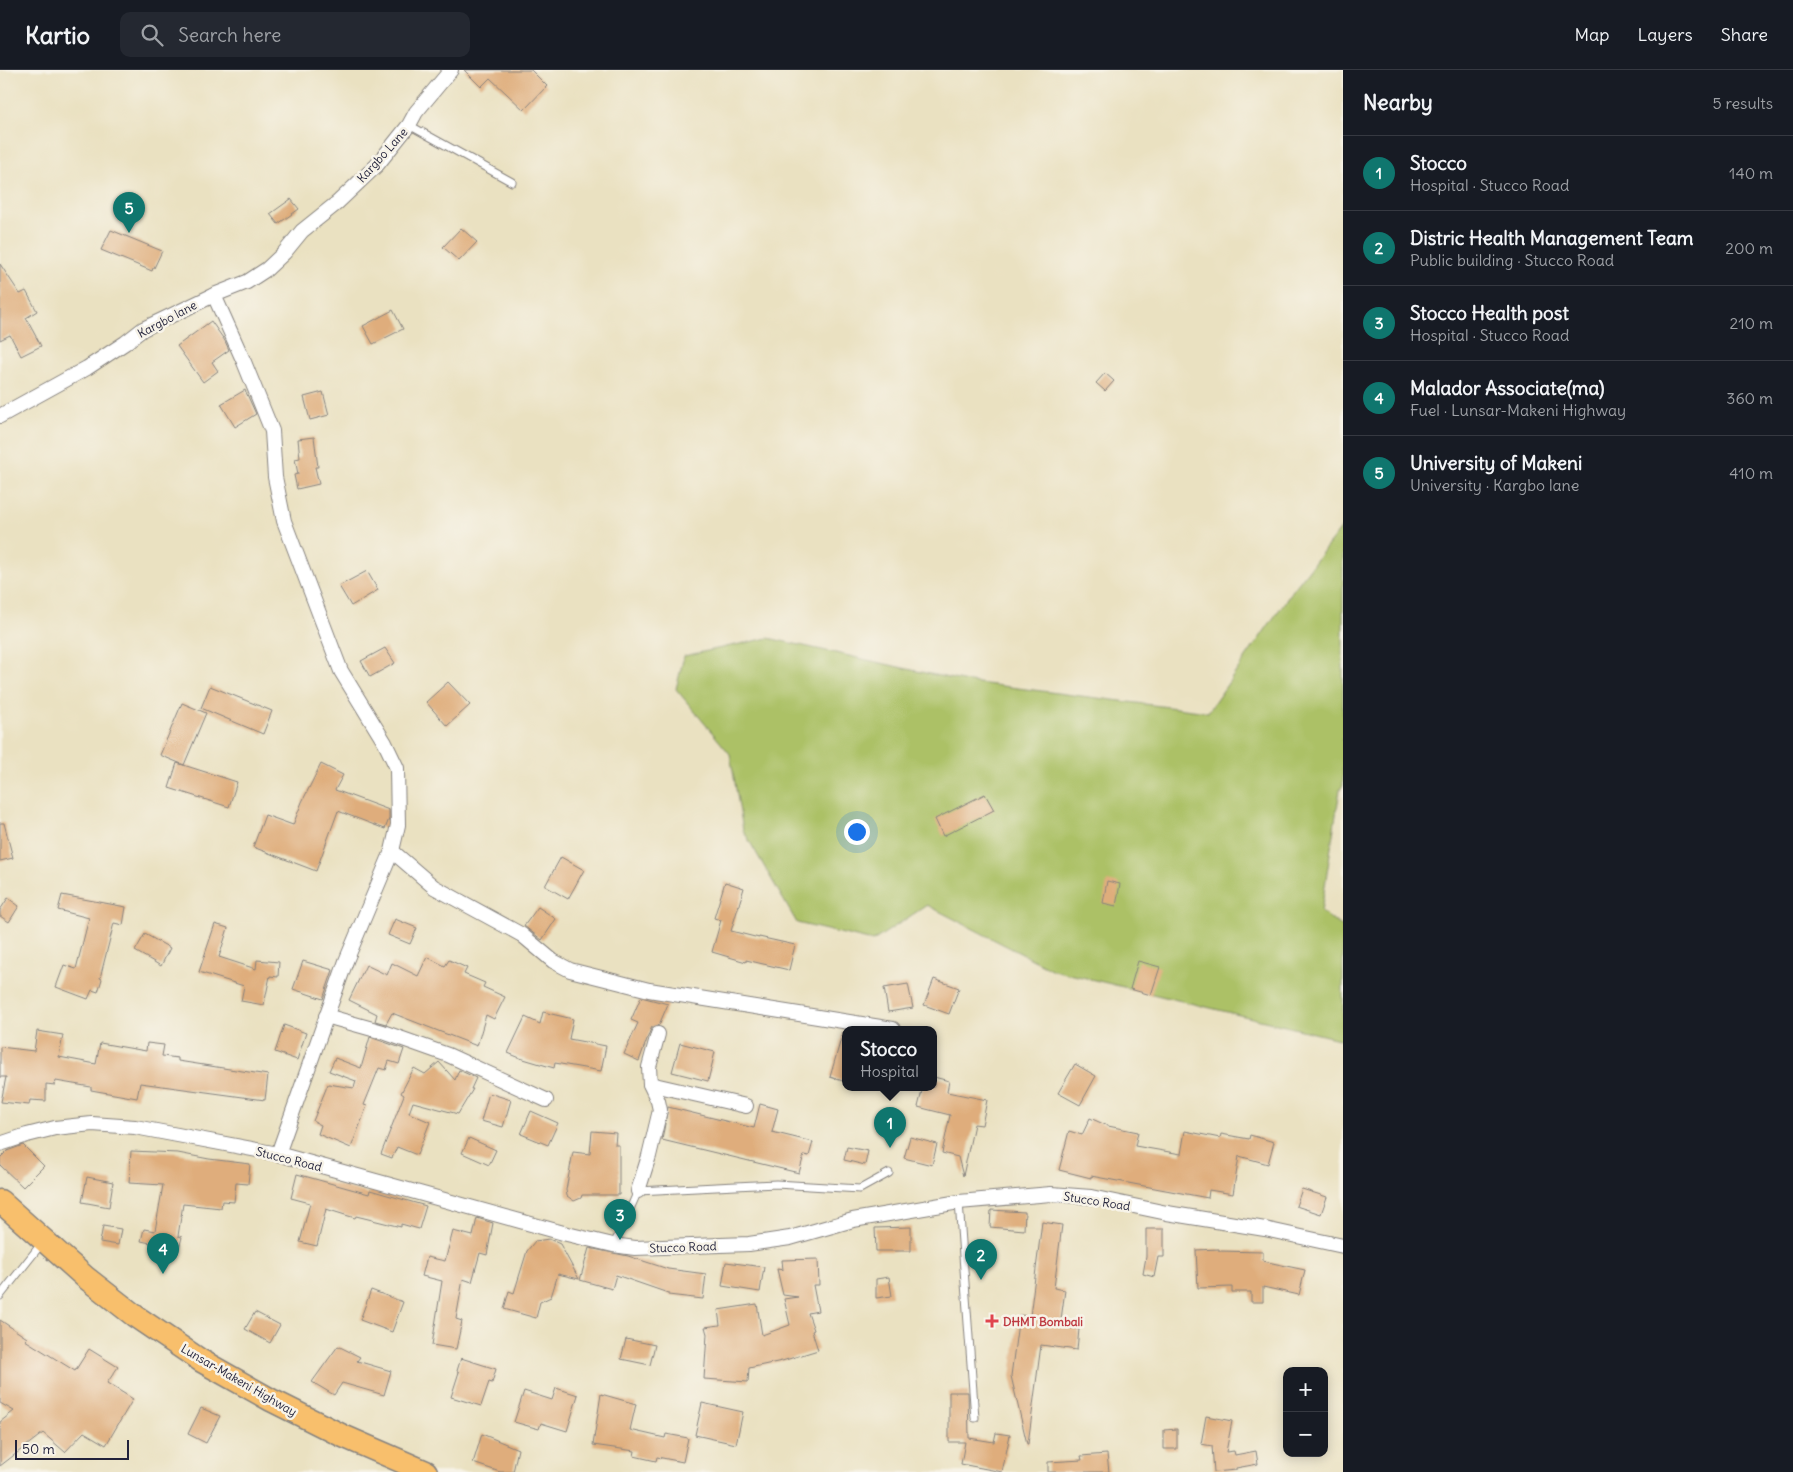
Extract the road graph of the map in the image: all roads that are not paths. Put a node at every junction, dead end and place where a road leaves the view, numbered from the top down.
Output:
1 (451, 70) edge
2 (409, 125) junction
3 (512, 182) dead end
4 (302, 231) joint
5 (214, 295) junction
6 (0, 416) edge
7 (392, 851) junction
8 (326, 1016) junction
9 (874, 1026) edge
10 (658, 1034) dead end
11 (650, 1084) junction
12 (546, 1100) dead end
13 (746, 1106) dead end
14 (0, 1144) edge
15 (278, 1154) junction
16 (888, 1172) dead end
17 (638, 1191) junction
18 (0, 1201) edge
19 (959, 1202) junction
20 (44, 1241) junction
21 (613, 1246) junction
22 (1343, 1246) edge
23 (0, 1296) edge
24 (975, 1418) dead end
25 (424, 1472) edge

1 - 2 street, Kargbo Lane
2 - 3 lane
2 - 4 street, Kargbo Lane
4 - 5 street, Kargbo lane
5 - 6 street, Kargbo lane
5 - 7 street
7 - 8 street
7 - 9 street
8 - 12 street
8 - 15 street
10 - 11 street
11 - 13 street
11 - 17 street
14 - 15 street, Stucco Road
15 - 21 street, Stucco Road
16 - 17 lane
17 - 21 lane
18 - 20 main road, Lunsar-Makeni Highway
19 - 21 street, Stucco Road
19 - 22 street, Stucco Road
19 - 24 lane
20 - 23 lane
20 - 25 main road, Lunsar-Makeni Highway

